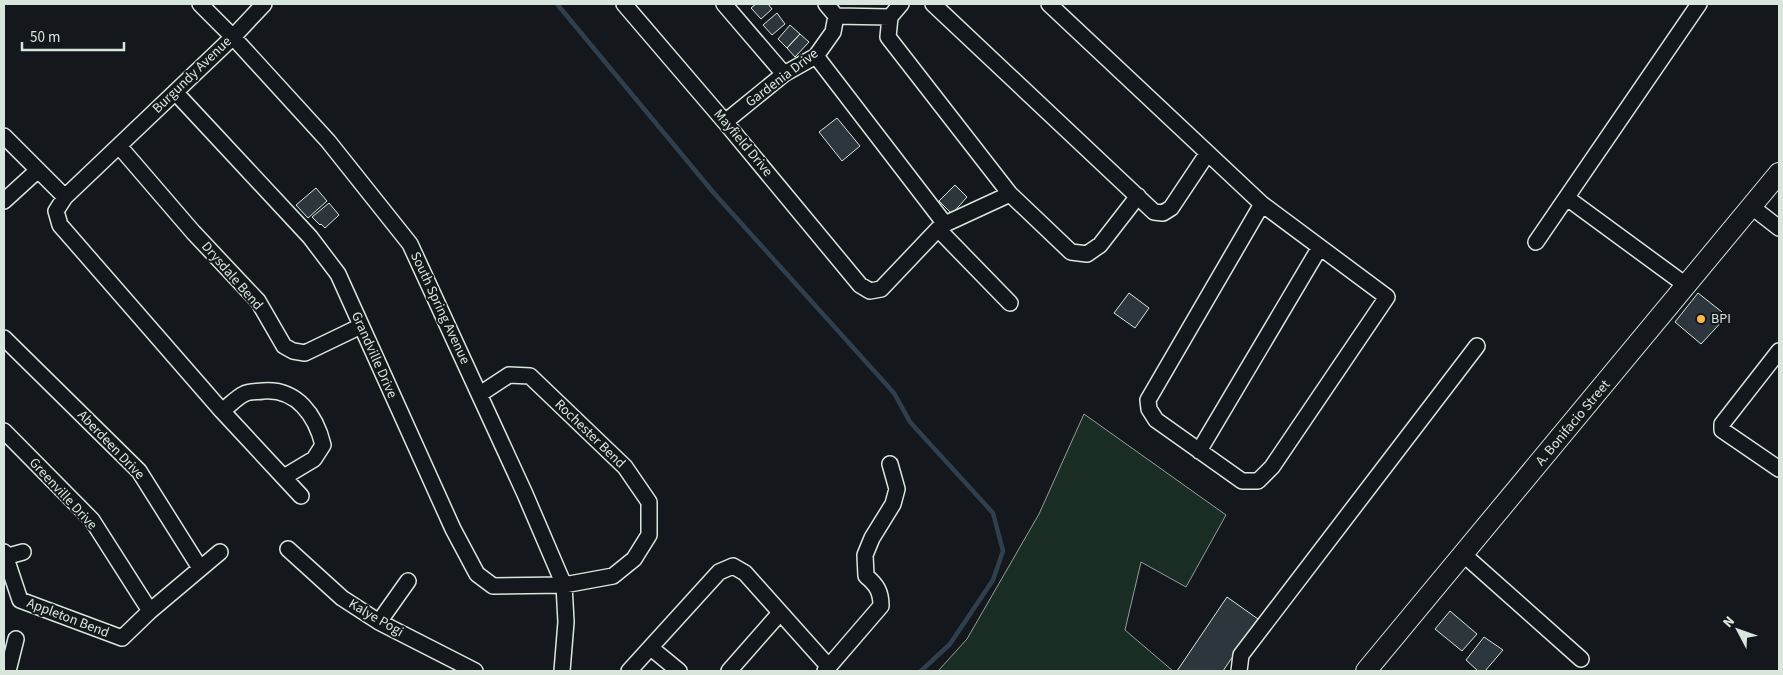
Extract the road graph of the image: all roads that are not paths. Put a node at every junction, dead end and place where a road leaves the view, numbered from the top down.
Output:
1 (200, 4) edge
2 (264, 4) edge
3 (624, 4) edge
4 (724, 4) edge
5 (826, 4) edge
6 (901, 4) edge
7 (933, 4) edge
8 (1049, 4) edge
9 (1700, 4) edge
10 (836, 16) junction
11 (890, 17) junction
12 (233, 36) junction
13 (816, 56) junction
14 (784, 74) junction
15 (175, 92) junction
16 (725, 122) junction
17 (4, 136) edge
18 (119, 146) junction
19 (1207, 154) junction
20 (38, 170) junction
21 (1779, 173) edge
22 (1010, 194) junction
23 (1138, 196) junction
24 (65, 197) junction
25 (1566, 198) junction
26 (4, 200) edge
27 (1262, 204) junction
28 (1752, 207) junction
29 (942, 227) junction
30 (1779, 228) edge
31 (1536, 242) dead end
32 (1320, 247) junction
33 (1687, 286) junction
34 (1010, 303) dead end
35 (361, 326) junction
36 (4, 338) edge
37 (1477, 346) dead end
38 (1779, 351) edge
39 (480, 394) junction
40 (222, 411) junction
41 (4, 431) edge
42 (1200, 451) junction
43 (890, 464) dead end
44 (1779, 469) edge
45 (284, 477) junction
46 (301, 496) dead end
47 (288, 549) dead end
48 (23, 552) dead end
49 (220, 552) dead end
50 (5, 554) edge
51 (1463, 554) junction
52 (200, 568) junction
53 (408, 581) dead end
54 (564, 585) junction
55 (150, 611) junction
56 (780, 613) junction
57 (379, 622) junction
58 (16, 639) dead end
59 (651, 648) junction
60 (1581, 660) dead end
61 (827, 669) edge
62 (8, 671) edge
63 (475, 671) edge
64 (562, 671) edge
65 (629, 671) edge
66 (680, 671) edge
67 (729, 671) edge
68 (1239, 671) edge
69 (1366, 671) edge

1 - 12 street, South Spring Avenue
2 - 12 street, Burgundy Avenue
3 - 16 street, Mayfield Drive
4 - 14 street
5 - 10 street
6 - 11 street
7 - 23 street
8 - 19 street
9 - 25 street
10 - 11 street
10 - 13 street, Gardenia Drive
11 - 22 street
12 - 15 street, Burgundy Avenue
12 - 39 street, South Spring Avenue
13 - 14 street, Gardenia Drive
13 - 29 street
14 - 16 street, Gardenia Drive
15 - 18 street, Burgundy Avenue
15 - 35 street, Grandville Drive
16 - 29 street, Mayfield Drive
17 - 20 street
18 - 24 street, Burgundy Avenue
18 - 35 street, Drysdale Bend
19 - 23 street
19 - 27 street
20 - 24 street
20 - 26 street
21 - 28 main road, A. Bonifacio Street
22 - 23 street
22 - 29 street
24 - 40 street
25 - 31 street
25 - 33 street
27 - 32 street
27 - 42 street
28 - 30 street
28 - 33 main road, A. Bonifacio Street
29 - 34 street
32 - 42 street
32 - 42 street
33 - 51 main road, A. Bonifacio Street
35 - 54 street, Grandville Drive
36 - 52 street, Aberdeen Drive
37 - 68 street
38 - 44 street
39 - 54 street, South Spring Avenue
39 - 54 street, Rochester Bend
40 - 45 street
40 - 45 street
41 - 55 street, Greenville Drive
43 - 61 street
45 - 46 street
47 - 57 street, Kalye Pogi
48 - 50 street, Appleton Bend
49 - 52 street, Appleton Bend
50 - 55 street, Appleton Bend
51 - 60 street
51 - 69 main road, A. Bonifacio Street
52 - 55 street, Appleton Bend
53 - 57 street
54 - 64 street, South Spring Avenue
56 - 59 street
56 - 61 street
56 - 67 street
57 - 63 street, Kalye Pogi
58 - 62 street
59 - 65 street
59 - 66 street

